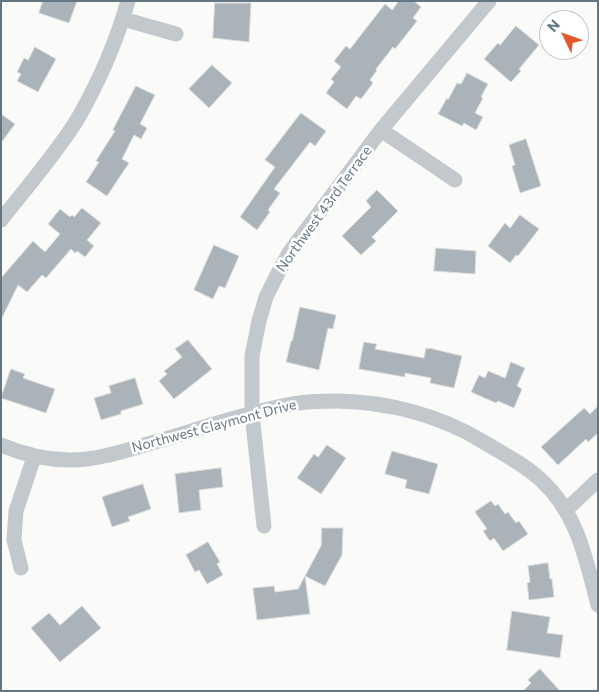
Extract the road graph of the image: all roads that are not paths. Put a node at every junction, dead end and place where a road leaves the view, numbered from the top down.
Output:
1 (128, 1) edge
2 (489, 1) edge
3 (123, 19) junction
4 (176, 34) dead end
5 (381, 130) junction
6 (455, 180) dead end
7 (1, 220) edge
8 (252, 414) junction
9 (1, 445) edge
10 (34, 457) junction
11 (598, 480) edge
12 (566, 510) junction
13 (264, 526) dead end
14 (20, 568) dead end
15 (598, 605) edge

1 - 3 street
2 - 5 street, Northwest 43rd Terrace
3 - 4 street
3 - 7 street
5 - 6 street
5 - 8 street, Northwest 43rd Terrace
8 - 10 street, Northwest Claymont Drive
8 - 12 street, Northwest Claymont Drive
8 - 13 street, Northwest 43rd Terrace
9 - 10 street, Northwest Claymont Drive
10 - 14 street
11 - 12 street
12 - 15 street, Northwest Claymont Drive

